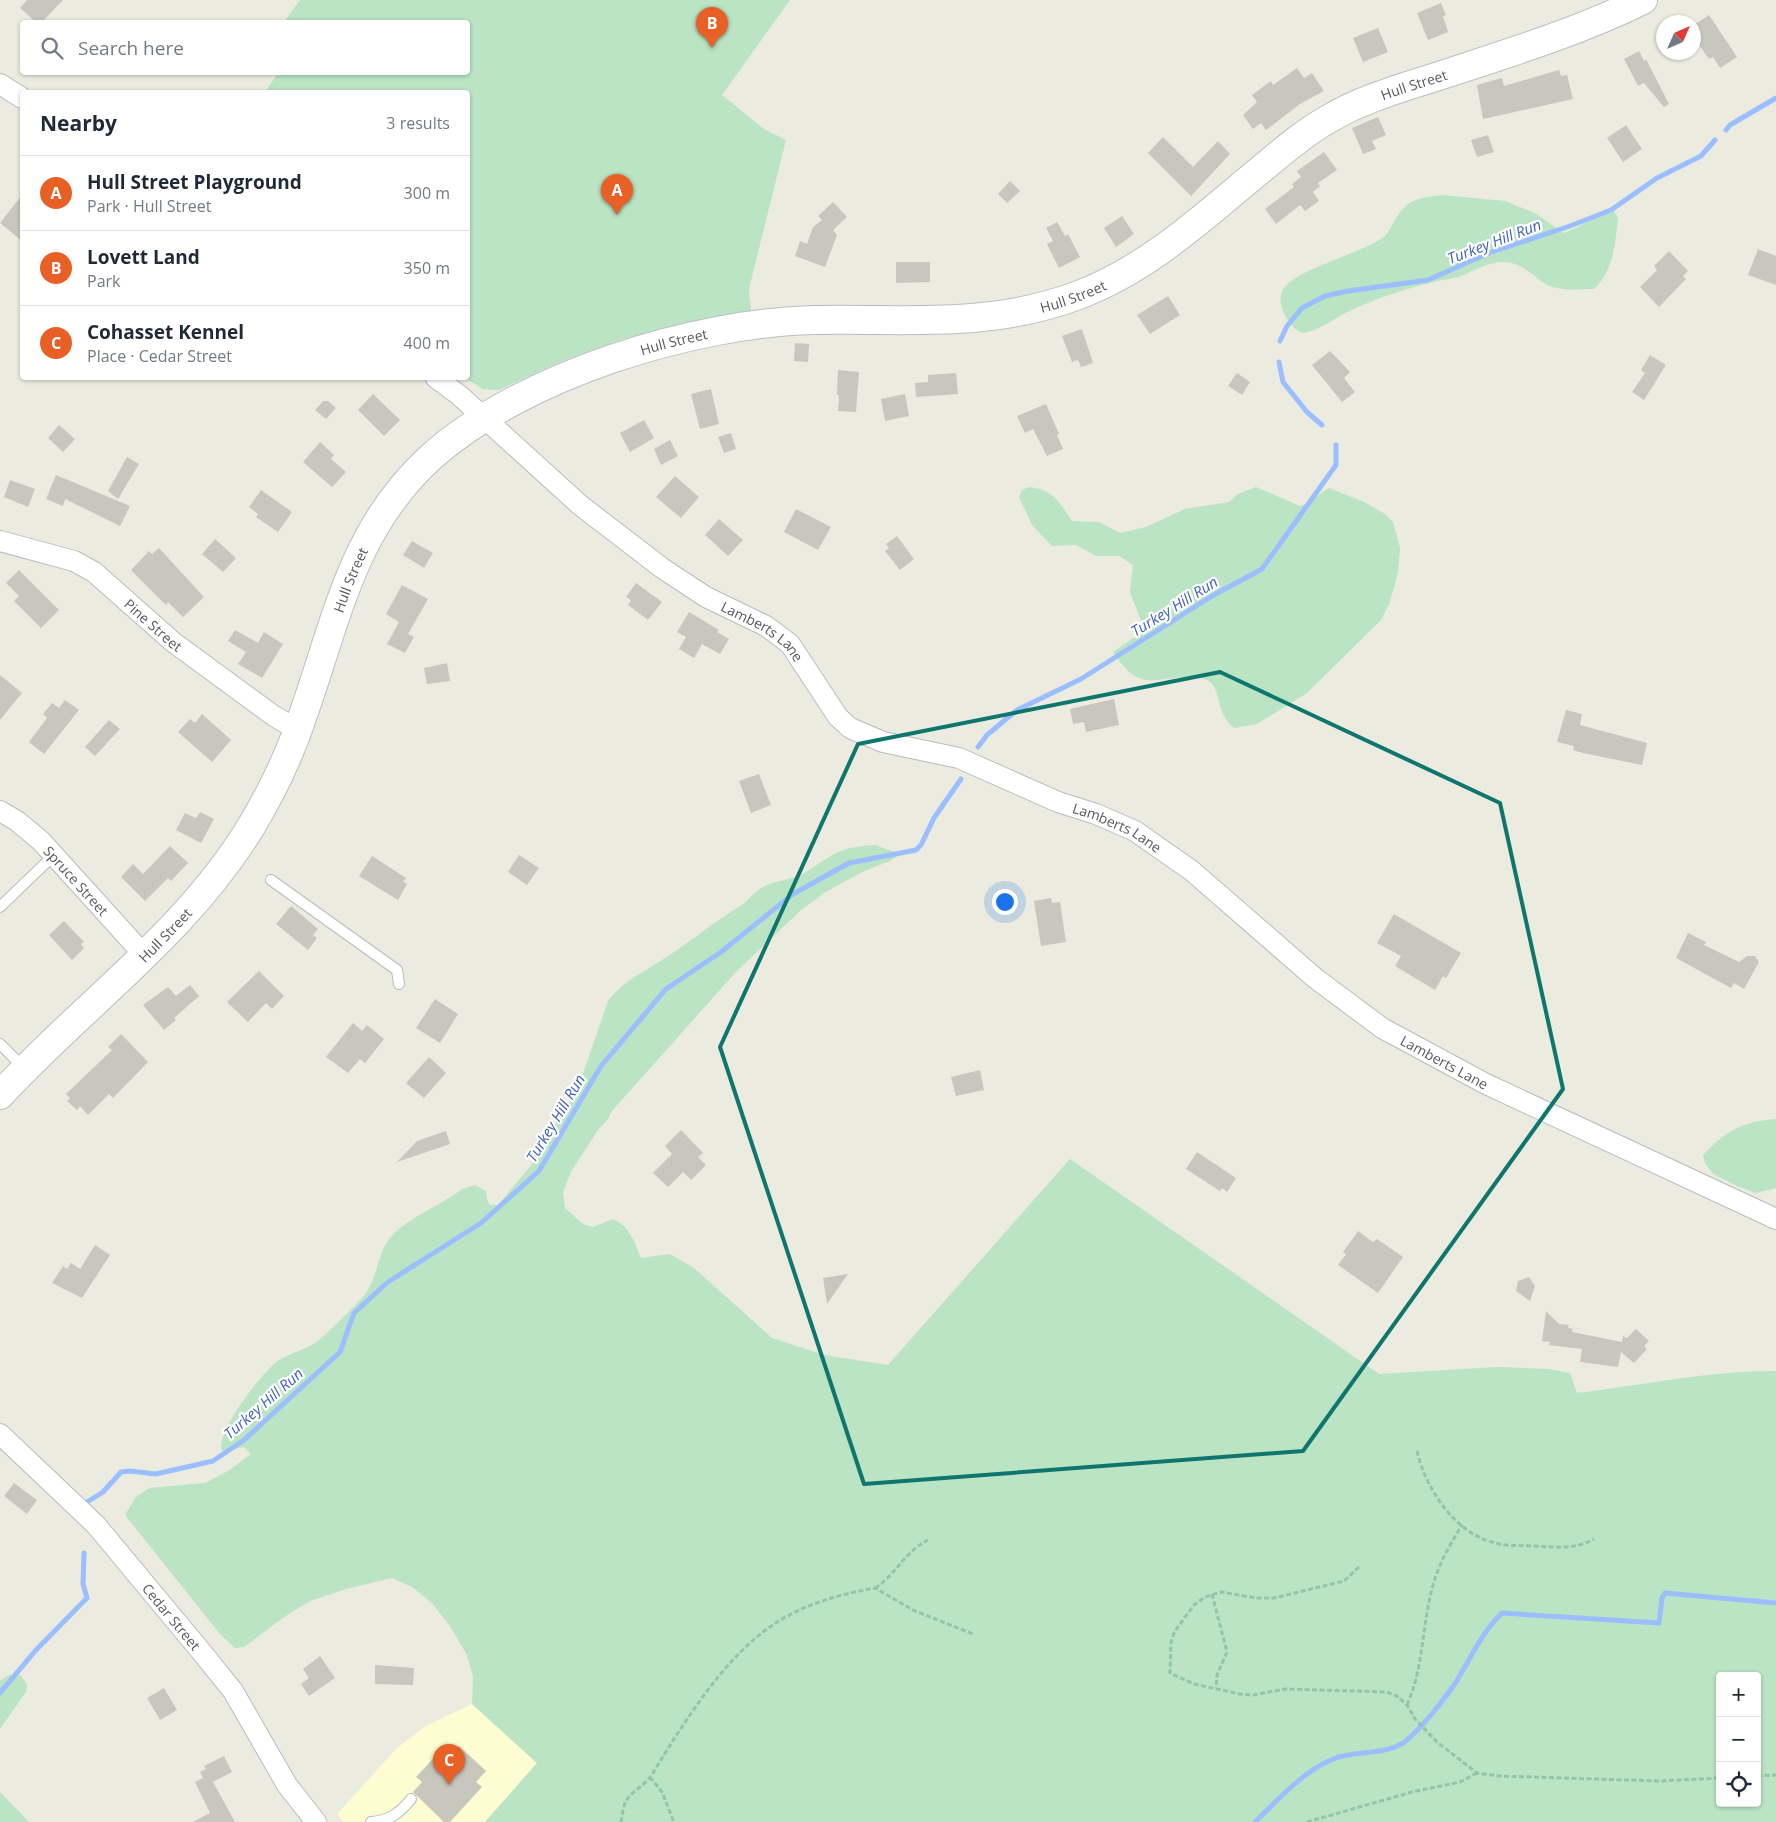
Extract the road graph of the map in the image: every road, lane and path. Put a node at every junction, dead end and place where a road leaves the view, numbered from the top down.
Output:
1 (1644, 0) edge
2 (0, 84) edge
3 (20, 97) edge
4 (438, 380) edge
5 (484, 420) junction
6 (0, 541) edge
7 (298, 730) junction
8 (0, 811) edge
9 (54, 855) junction
10 (271, 880) dead end
11 (0, 907) edge
12 (145, 956) junction
13 (399, 984) dead end
14 (0, 1044) edge
15 (25, 1069) junction
16 (0, 1095) edge
17 (1776, 1218) edge
18 (0, 1434) edge
19 (1416, 1451) dead end
20 (1462, 1525) junction
21 (1594, 1538) dead end
22 (928, 1540) dead end
23 (1359, 1567) dead end
24 (875, 1588) junction
25 (1212, 1594) junction
26 (973, 1634) dead end
27 (1216, 1688) junction
28 (1407, 1705) junction
29 (1477, 1773) junction
30 (1776, 1775) edge
31 (1761, 1776) edge
32 (650, 1777) junction
33 (1716, 1778) edge
34 (411, 1799) dead end
35 (388, 1820) edge
36 (316, 1822) edge
37 (371, 1822) edge
38 (621, 1822) edge
39 (674, 1822) edge
40 (1306, 1822) edge

1 - 5 main road, Hull Street
2 - 3 street
4 - 5 street, Lamberts Lane
5 - 7 main road, Hull Street
5 - 17 street, Lamberts Lane
6 - 7 street, Pine Street
7 - 12 main road, Hull Street
8 - 9 street, Spruce Street
9 - 11 lane
9 - 12 street, Spruce Street
10 - 13 lane
12 - 15 main road, Hull Street
14 - 15 lane
15 - 16 main road, Hull Street
18 - 36 street, Cedar Street
19 - 20 path
20 - 21 path
20 - 28 path
22 - 24 path
23 - 25 path
24 - 26 path
24 - 32 path
25 - 27 path
25 - 27 path
27 - 28 path
28 - 29 path
29 - 33 path
29 - 40 path
30 - 31 path
32 - 38 path
32 - 39 path
34 - 35 lane
35 - 37 lane

